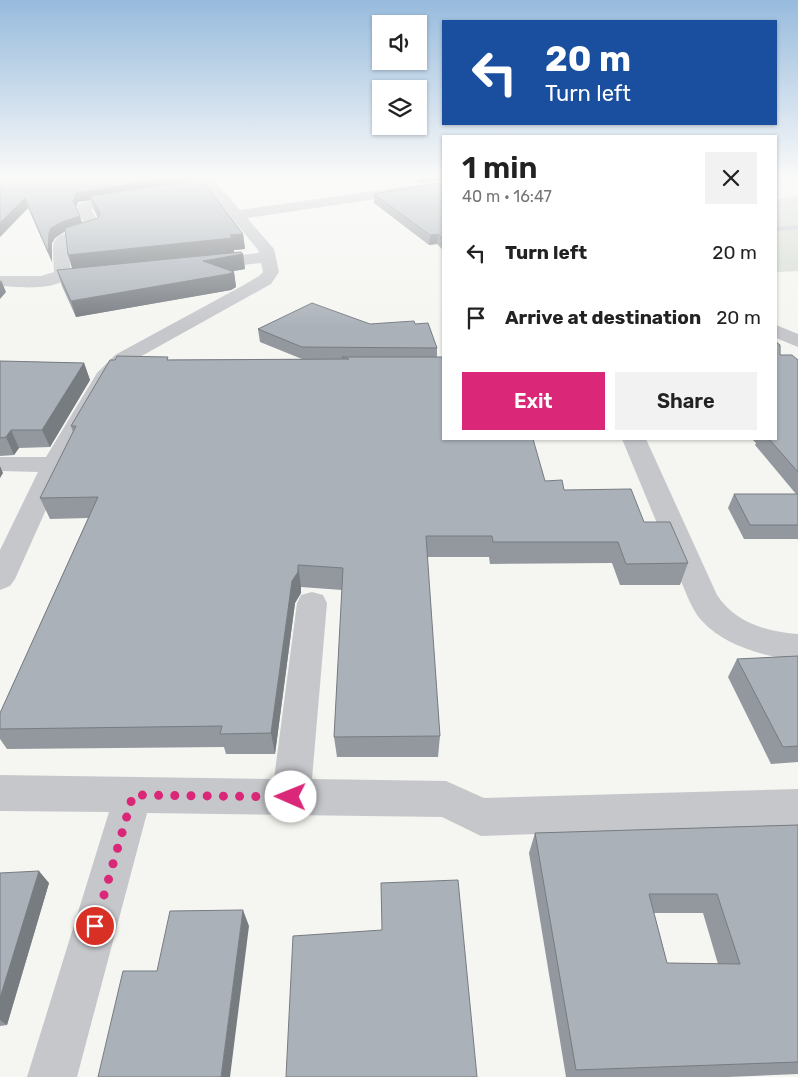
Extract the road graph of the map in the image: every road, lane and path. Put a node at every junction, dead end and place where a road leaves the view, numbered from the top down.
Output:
1 (95, 228) edge
2 (248, 228) edge
3 (269, 258) junction
4 (190, 266) edge
5 (81, 277) edge
6 (51, 280) junction
7 (0, 281) edge
8 (777, 332) edge
9 (798, 342) edge
10 (145, 366) edge
11 (103, 370) junction
12 (634, 440) edge
13 (0, 464) edge
14 (54, 465) junction
15 (0, 579) edge
16 (312, 603) dead end
17 (798, 647) edge
18 (0, 793) edge
19 (133, 795) junction
20 (291, 797) junction
21 (798, 807) edge
22 (52, 1077) edge

1 - 6 street
2 - 3 street
3 - 4 street
3 - 11 street
5 - 6 street
6 - 7 street
8 - 9 street
10 - 11 street
11 - 14 street
12 - 17 street
13 - 14 street
14 - 15 street
16 - 20 street
18 - 19 street
19 - 20 street
19 - 22 street
20 - 21 street

